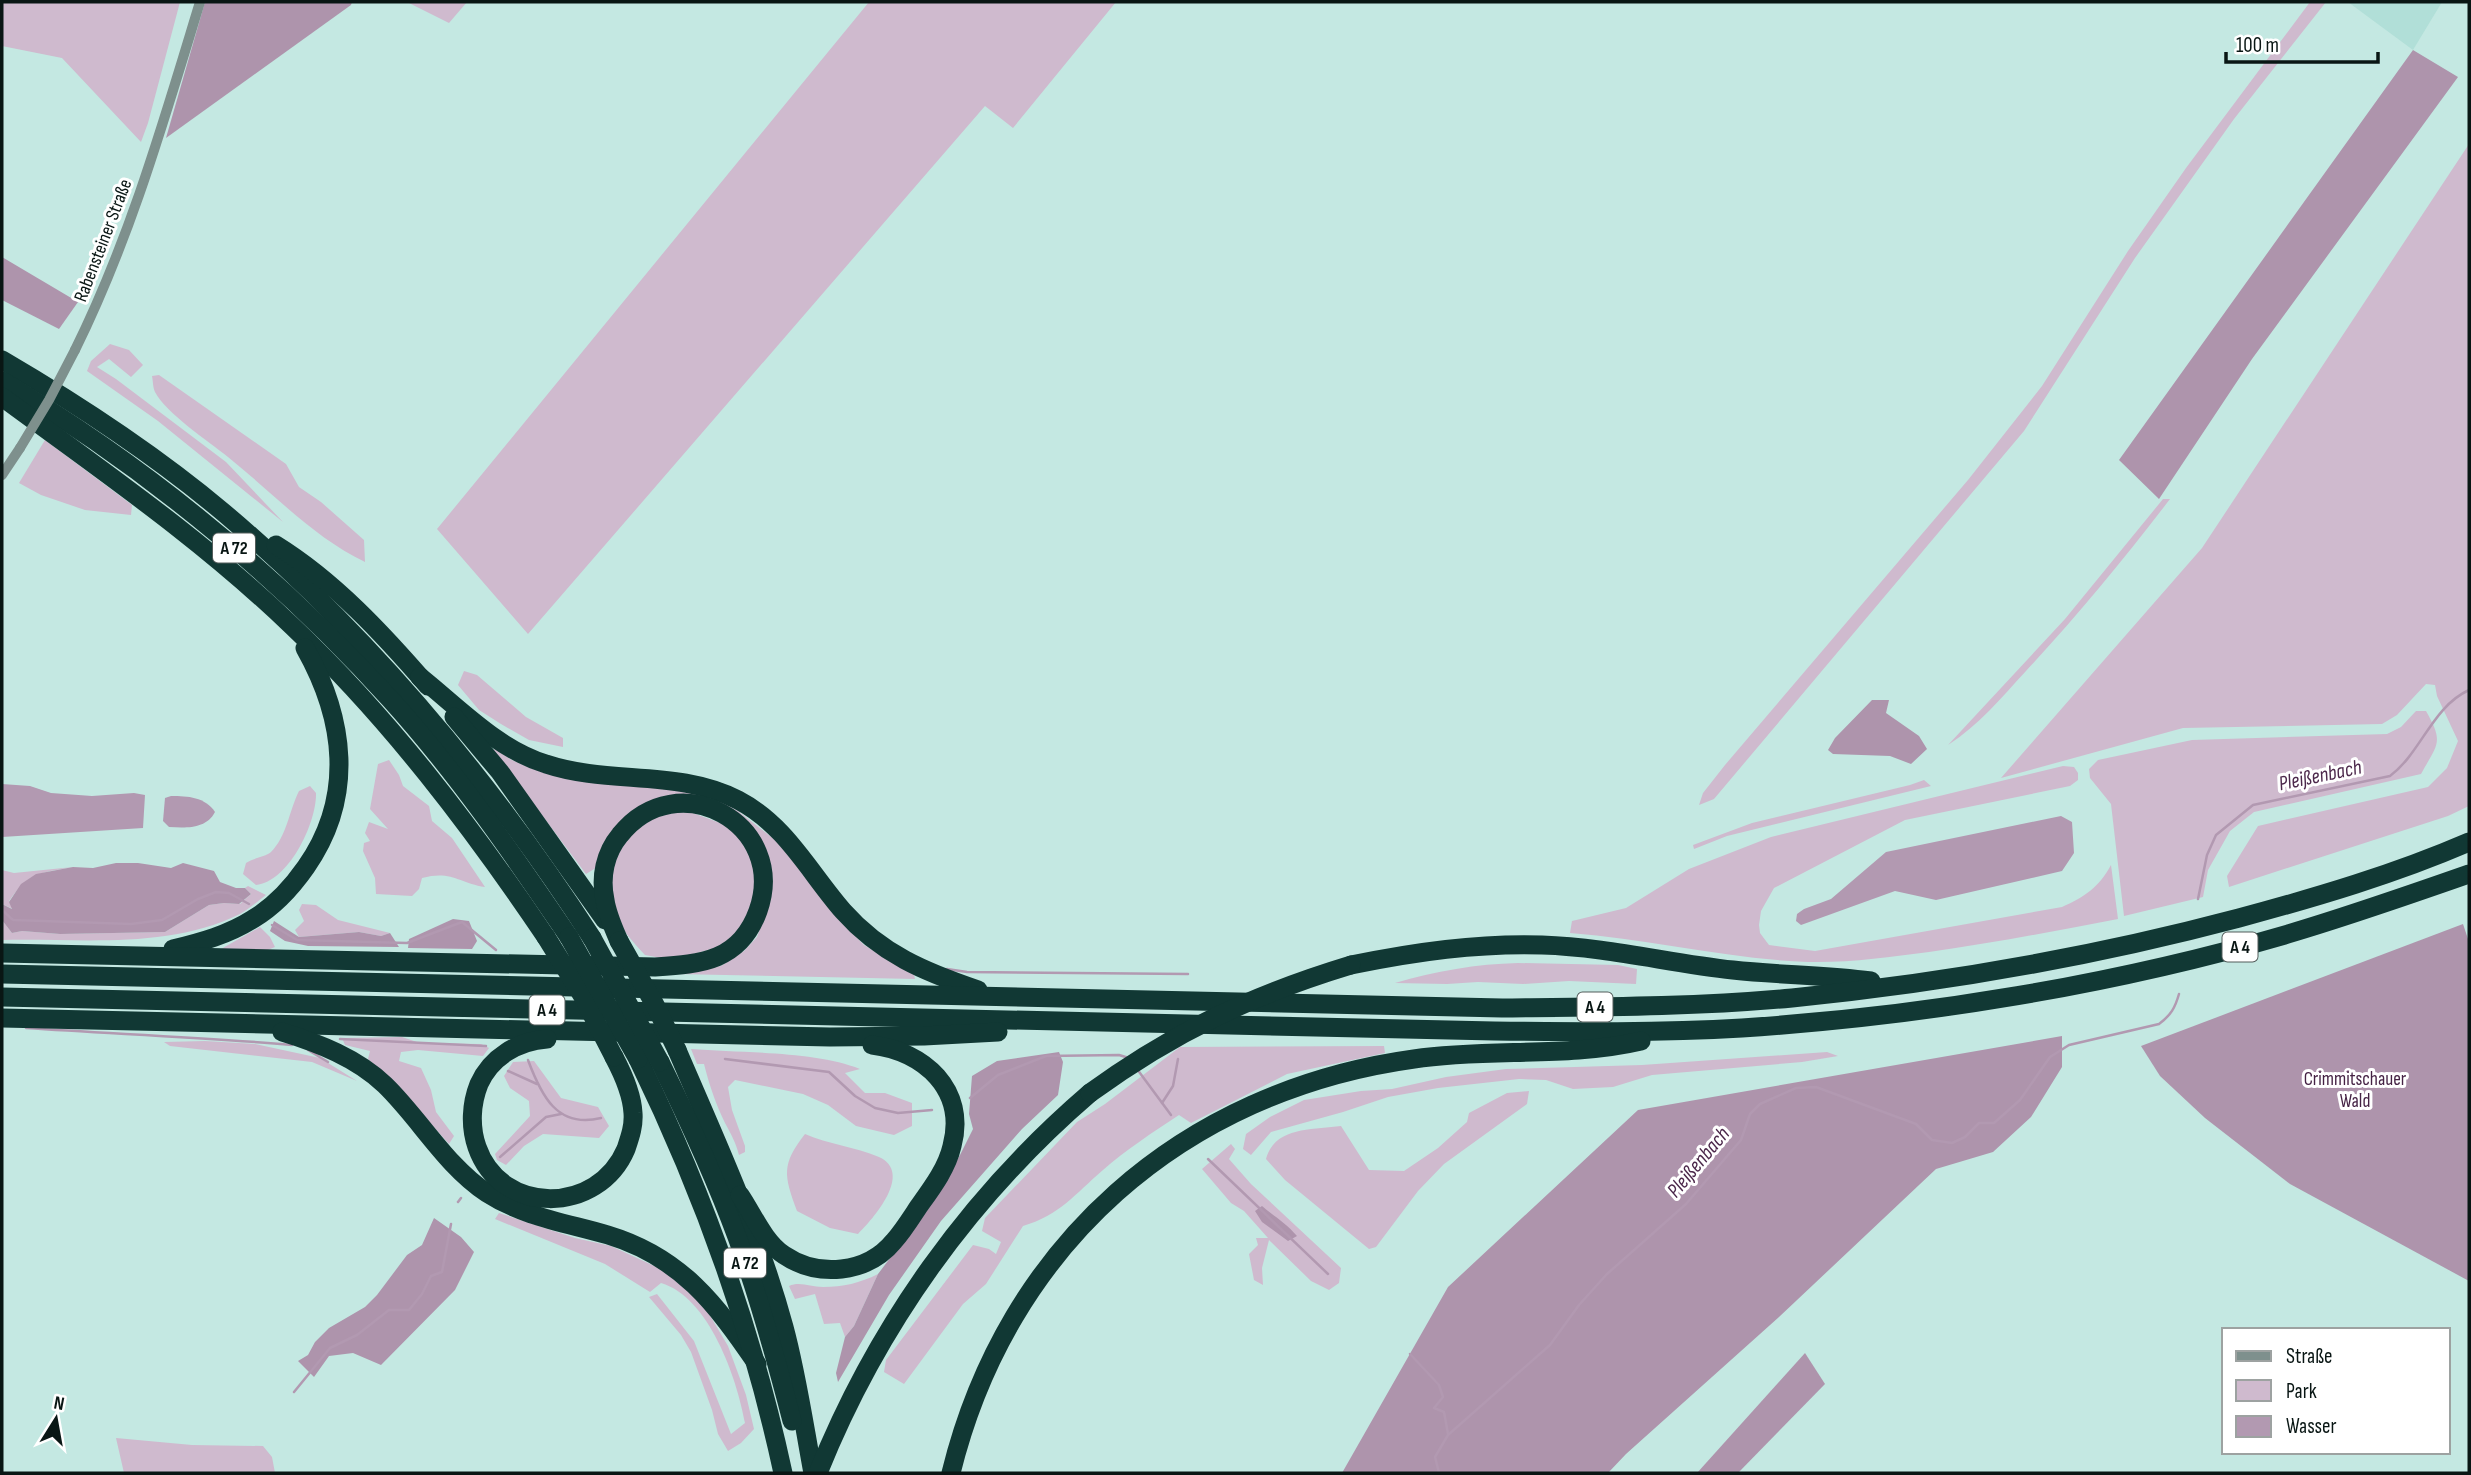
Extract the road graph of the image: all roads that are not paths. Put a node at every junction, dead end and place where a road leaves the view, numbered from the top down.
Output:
1 (200, 2) edge
2 (2, 359) edge
3 (2, 382) edge
4 (2, 397) edge
5 (2, 475) edge
6 (222, 511) junction
7 (293, 626) junction
8 (420, 677) junction
9 (2469, 842) edge
10 (2469, 874) edge
11 (619, 940) junction
12 (2, 953) edge
13 (146, 955) junction
14 (2, 974) edge
15 (1907, 985) junction
16 (996, 996) junction
17 (2, 998) edge
18 (2, 1018) edge
19 (1092, 1022) junction
20 (263, 1026) junction
21 (1683, 1031) junction
22 (597, 1032) junction
23 (830, 1037) junction
24 (740, 1195) junction
25 (757, 1364) junction
26 (783, 1473) edge
27 (803, 1473) edge
28 (815, 1473) edge
29 (951, 1473) edge

1 - 5 street, Rabensteiner Straße, bridge
2 - 6 highway, A 72
3 - 25 highway, A 72, bridge
4 - 7 highway
6 - 8 highway
6 - 27 highway, A 72, bridge
7 - 13 highway
7 - 22 highway, bridge
8 - 11 highway
8 - 16 highway
9 - 15 highway, A 4
10 - 21 highway, A 4
11 - 13 highway
11 - 24 highway, bridge
12 - 13 highway
14 - 16 highway, A 4
15 - 16 highway, A 4
15 - 28 highway, bridge
17 - 19 highway, A 4
18 - 20 highway
19 - 21 highway, A 4
19 - 23 highway
20 - 22 highway
20 - 25 highway
21 - 29 highway
22 - 23 highway
23 - 24 highway
24 - 28 highway
25 - 26 highway, A 72

